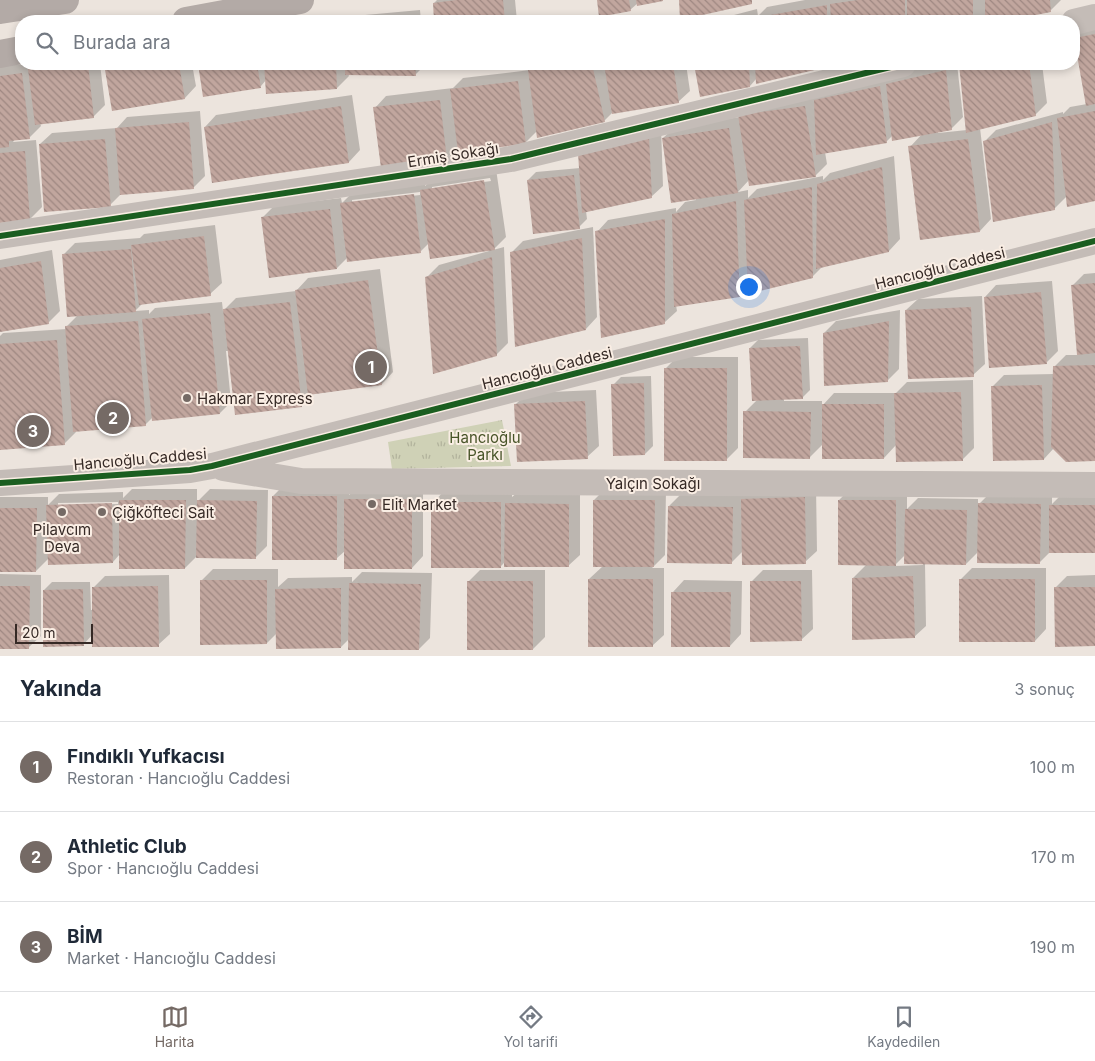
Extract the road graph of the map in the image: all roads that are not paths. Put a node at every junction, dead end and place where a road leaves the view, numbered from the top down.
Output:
1 (65, 0) edge
2 (300, 0) edge
3 (0, 10) edge
4 (219, 15) edge
5 (1095, 17) edge
6 (1080, 21) edge
7 (15, 51) edge
8 (0, 54) edge
9 (878, 70) edge
10 (0, 236) edge
11 (1095, 241) edge
12 (212, 466) junction
13 (0, 483) edge
14 (1095, 485) edge

1 - 3 main road
2 - 4 main road
5 - 6 street
7 - 8 main road
9 - 10 street, Ermiş Sokağı
11 - 12 street, Hancıoğlu Caddesi
12 - 13 street, Hancıoğlu Caddesi
12 - 14 street, Yalçın Sokağı

